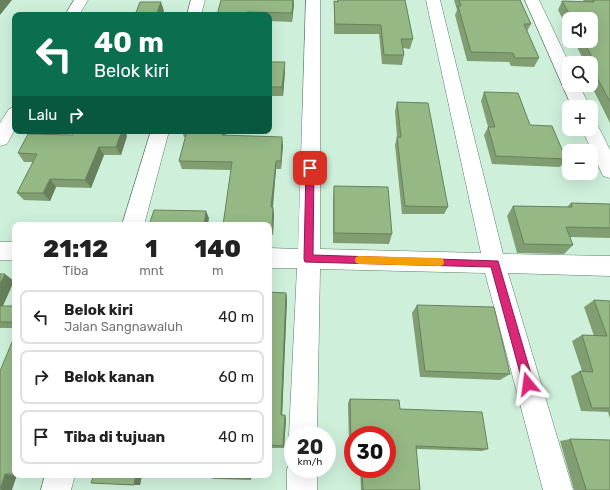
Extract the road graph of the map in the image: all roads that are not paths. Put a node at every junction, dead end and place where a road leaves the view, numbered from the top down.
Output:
1 (81, 0) edge
2 (198, 0) edge
3 (313, 0) edge
4 (433, 0) edge
5 (532, 0) edge
6 (74, 12) edge
7 (195, 12) edge
8 (562, 66) edge
9 (12, 118) edge
10 (159, 134) edge
11 (594, 136) edge
12 (0, 139) edge
13 (610, 172) edge
14 (134, 222) edge
15 (0, 251) edge
16 (12, 251) edge
17 (272, 258) edge
18 (309, 259) junction
19 (494, 263) junction
20 (610, 266) edge
21 (303, 426) edge
22 (59, 478) edge
23 (302, 478) edge
24 (56, 490) edge
25 (302, 490) edge
26 (558, 490) edge

1 - 6 street
2 - 7 street
3 - 18 street
4 - 19 street
5 - 8 street
9 - 12 street
10 - 14 street
11 - 13 street
15 - 16 street
17 - 18 street
18 - 19 street
18 - 21 street
19 - 20 street
19 - 26 street
22 - 24 street
23 - 25 street

